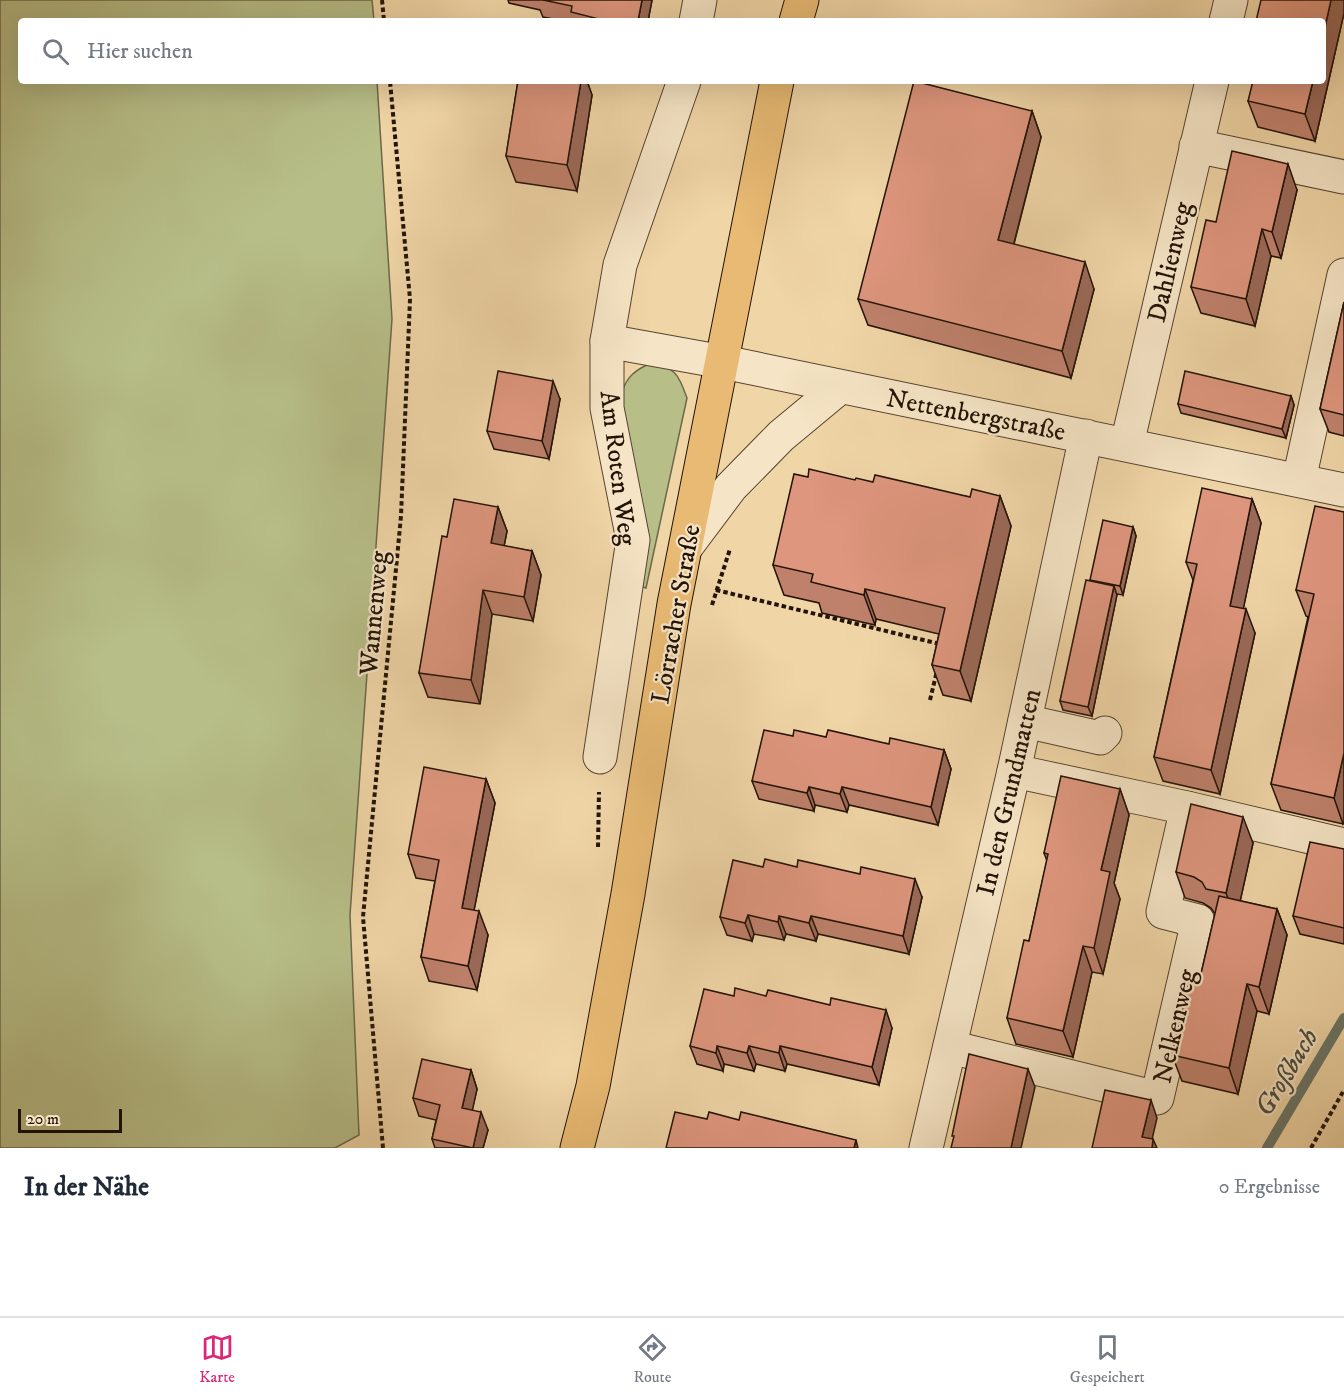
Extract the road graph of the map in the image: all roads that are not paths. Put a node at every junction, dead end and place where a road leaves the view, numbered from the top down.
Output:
1 (700, 0) edge
2 (802, 0) edge
3 (1231, 0) edge
4 (697, 18) edge
5 (797, 18) edge
6 (1227, 18) edge
7 (683, 84) edge
8 (776, 84) edge
9 (1211, 84) edge
10 (1196, 146) junction
11 (1344, 177) edge
12 (1344, 275) edge
13 (607, 341) junction
14 (723, 362) junction
15 (840, 387) junction
16 (1086, 436) junction
17 (1126, 444) junction
18 (1299, 480) junction
19 (1344, 490) edge
20 (686, 547) junction
21 (1025, 721) junction
22 (1105, 733) dead end
23 (600, 757) dead end
24 (1014, 771) junction
25 (1187, 808) junction
26 (1344, 845) edge
27 (950, 1047) junction
28 (578, 1148) edge
29 (926, 1148) edge

1 - 4 street
2 - 5 main road
3 - 6 street
7 - 13 street, Am Roten Weg
8 - 14 main road, Lörracher Straße
9 - 10 street, Dahlienweg
10 - 11 street
10 - 17 street, Dahlienweg
12 - 18 street
13 - 14 street, Nettenbergstraße
13 - 23 street, Am Roten Weg
14 - 15 street, Nettenbergstraße
14 - 20 main road, Lörracher Straße
15 - 16 street, Nettenbergstraße
15 - 20 street
16 - 17 street, Nettenbergstraße
16 - 21 street, In den Grundmatten
17 - 18 street, Nettenbergstraße
18 - 19 street, Nettenbergstraße
20 - 28 main road, Lörracher Straße
21 - 22 street
21 - 24 street, In den Grundmatten
24 - 25 street
24 - 27 street, In den Grundmatten
25 - 26 street
25 - 27 street, Nelkenweg
27 - 29 street, In den Grundmatten

